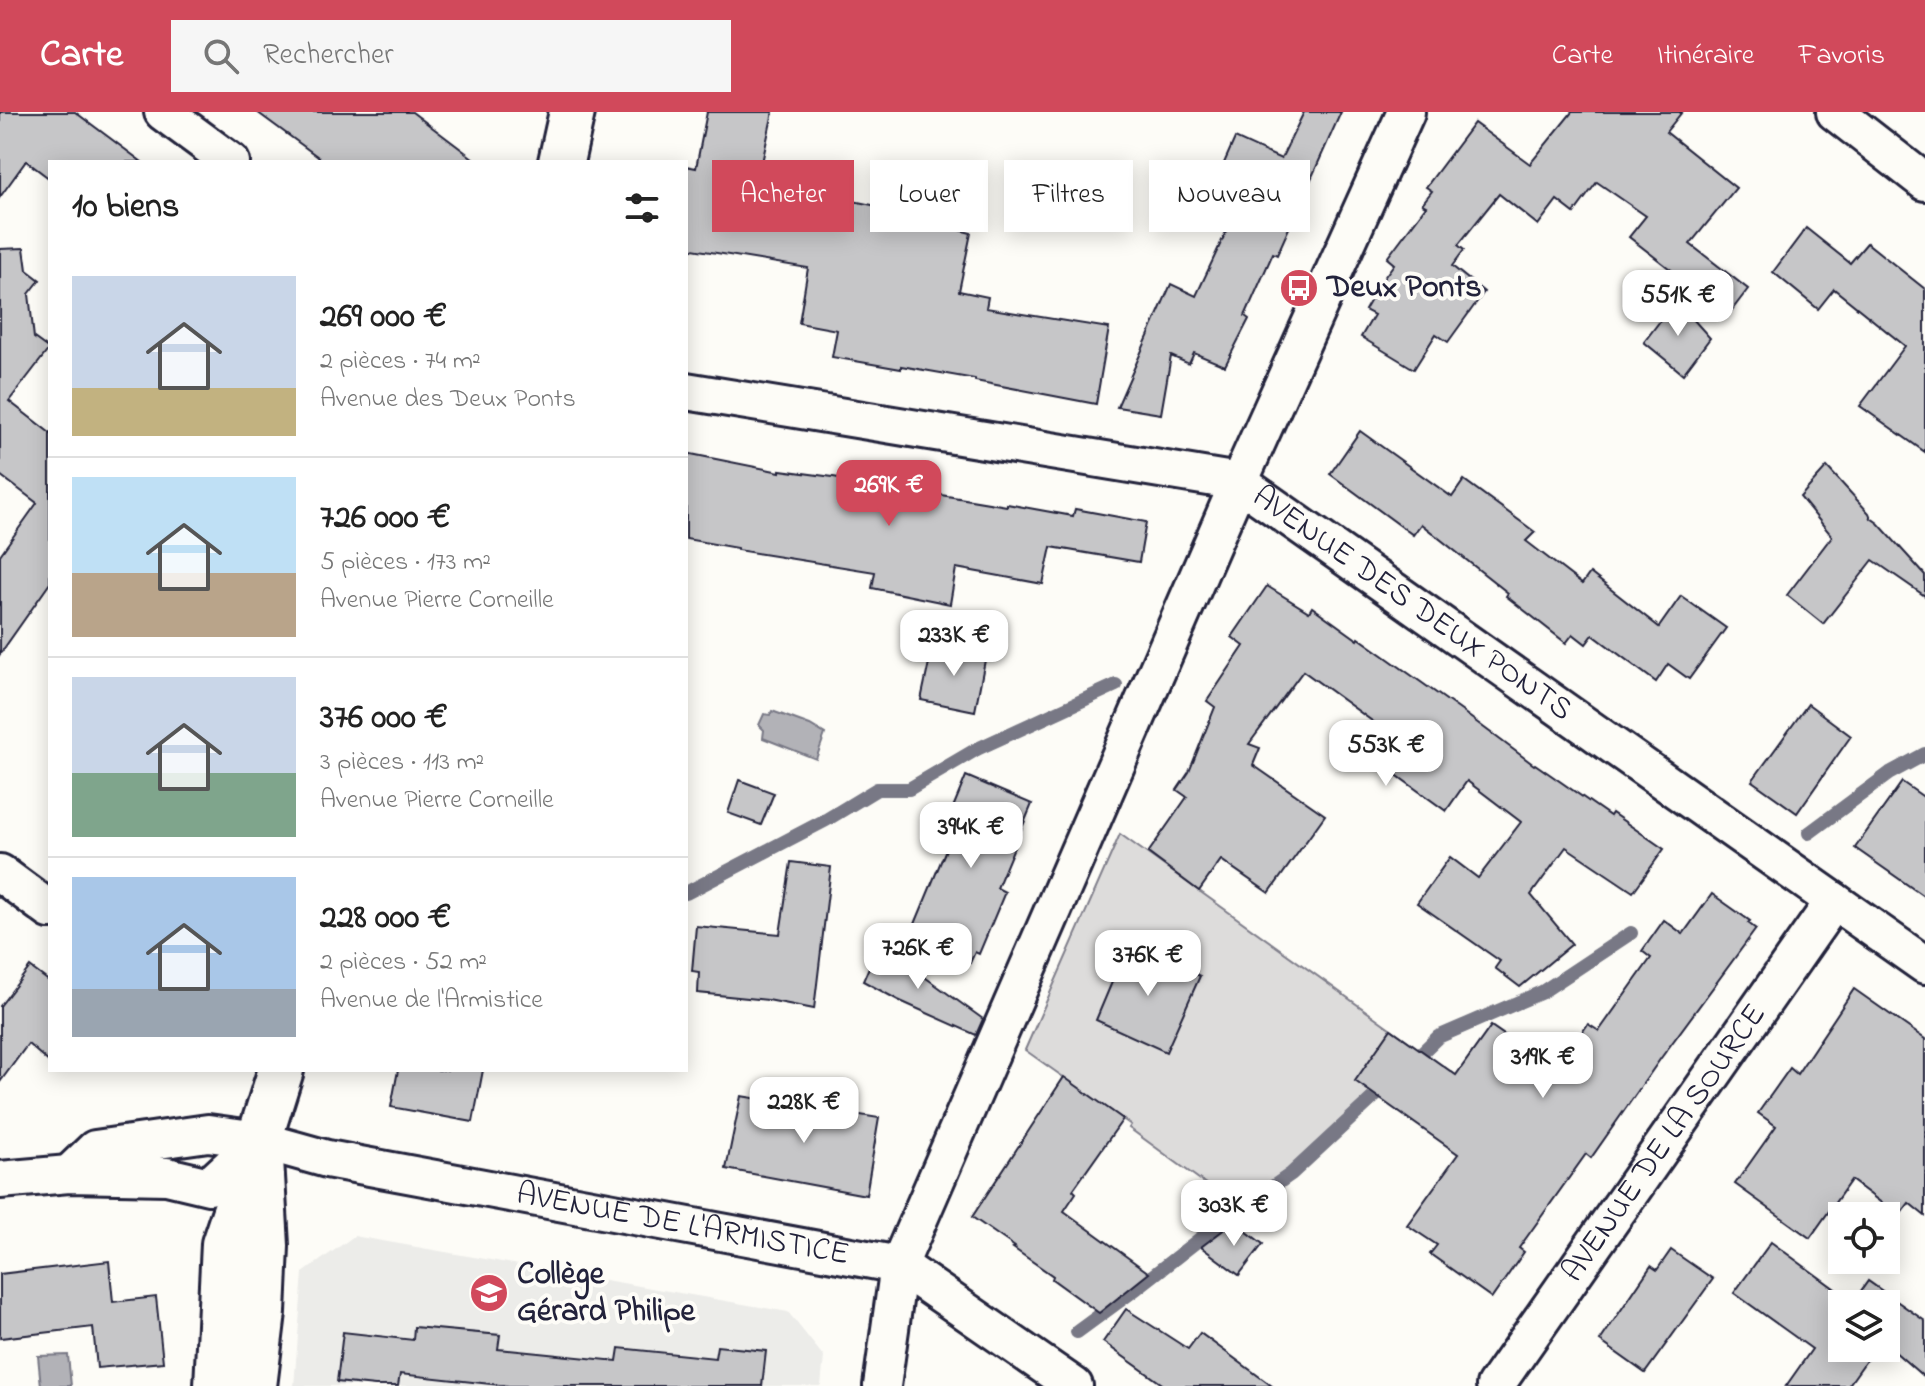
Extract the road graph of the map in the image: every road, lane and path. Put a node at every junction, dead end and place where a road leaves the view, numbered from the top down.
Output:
1 (163, 112) edge
2 (572, 112) edge
3 (1406, 112) edge
4 (1835, 112) edge
5 (228, 160) edge
6 (561, 160) edge
7 (1925, 182) edge
8 (688, 391) edge
9 (1239, 482) junction
10 (0, 873) edge
11 (1834, 901) junction
12 (48, 909) edge
13 (1925, 965) edge
14 (280, 1072) edge
15 (259, 1140) junction
16 (69, 1174) junction
17 (0, 1180) edge
18 (899, 1265) junction
19 (217, 1386) edge
20 (254, 1386) edge
21 (882, 1386) edge
22 (1074, 1386) edge
23 (1495, 1386) edge

1 - 5 street
2 - 6 main road
3 - 9 street
4 - 7 street
8 - 9 street, AVENUE DES DEUX PONTS
9 - 11 street, AVENUE DES DEUX PONTS
9 - 18 street
10 - 12 street
11 - 13 street, AVENUE DES DEUX PONTS
11 - 23 street, AVENUE DE LA SOURCE
14 - 15 main road
15 - 16 street, AVENUE DE L'ARMISTICE
15 - 16 street
15 - 18 street, AVENUE DE L'ARMISTICE
15 - 19 main road
15 - 20 main road
16 - 17 street
18 - 21 street
18 - 22 street, AVENUE DE L'ARMISTICE

